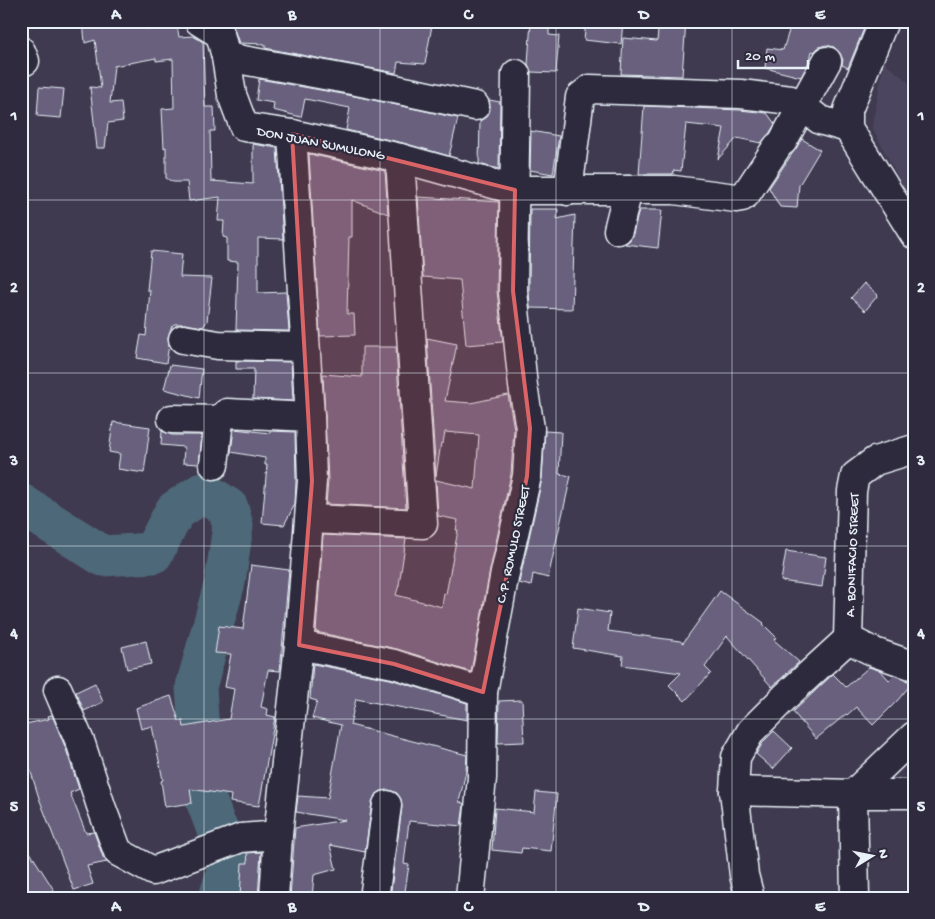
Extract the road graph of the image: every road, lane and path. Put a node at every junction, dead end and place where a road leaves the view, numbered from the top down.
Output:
1 (199, 21) edge
2 (884, 21) edge
3 (226, 57) junction
4 (827, 61) dead end
5 (516, 74) dead end
6 (475, 106) dead end
7 (803, 107) junction
8 (848, 128) junction
9 (292, 134) junction
10 (400, 158) junction
11 (515, 190) junction
12 (628, 190) junction
13 (568, 191) junction
14 (618, 230) dead end
15 (914, 234) edge
16 (183, 339) dead end
17 (305, 347) junction
18 (310, 417) junction
19 (172, 419) dead end
20 (219, 420) junction
21 (914, 449) edge
22 (214, 465) dead end
23 (310, 519) junction
24 (848, 639) junction
25 (299, 645) junction
26 (913, 661) edge
27 (58, 690) dead end
28 (483, 692) junction
29 (914, 736) edge
30 (734, 791) junction
31 (853, 794) junction
32 (914, 794) edge
33 (387, 805) dead end
34 (278, 835) junction
35 (274, 898) edge
36 (374, 898) edge
37 (470, 898) edge
38 (750, 898) edge
39 (855, 898) edge

1 - 3 street, DON JUAN SUMULONG
2 - 8 street
3 - 6 street
3 - 9 street, DON JUAN SUMULONG
4 - 7 street
5 - 11 street, C.P. ROMULO STREET
7 - 8 street
7 - 12 street, DON JUAN SUMULONG
7 - 13 street
8 - 15 street
9 - 10 street, DON JUAN SUMULONG
9 - 17 street
10 - 11 street, DON JUAN SUMULONG
10 - 23 street
11 - 13 street, DON JUAN SUMULONG
11 - 28 street, C.P. ROMULO STREET
12 - 13 street, DON JUAN SUMULONG
12 - 14 street
16 - 17 street
17 - 18 street
18 - 20 street
18 - 23 street
19 - 20 street
20 - 22 street
21 - 24 street, A. BONIFACIO STREET
23 - 25 street
24 - 26 street
24 - 30 street
25 - 28 street
25 - 34 street
27 - 34 street
28 - 37 street, C.P. ROMULO STREET
29 - 31 street
30 - 31 street
30 - 38 street
31 - 32 street
31 - 39 street
33 - 36 street
34 - 35 street

